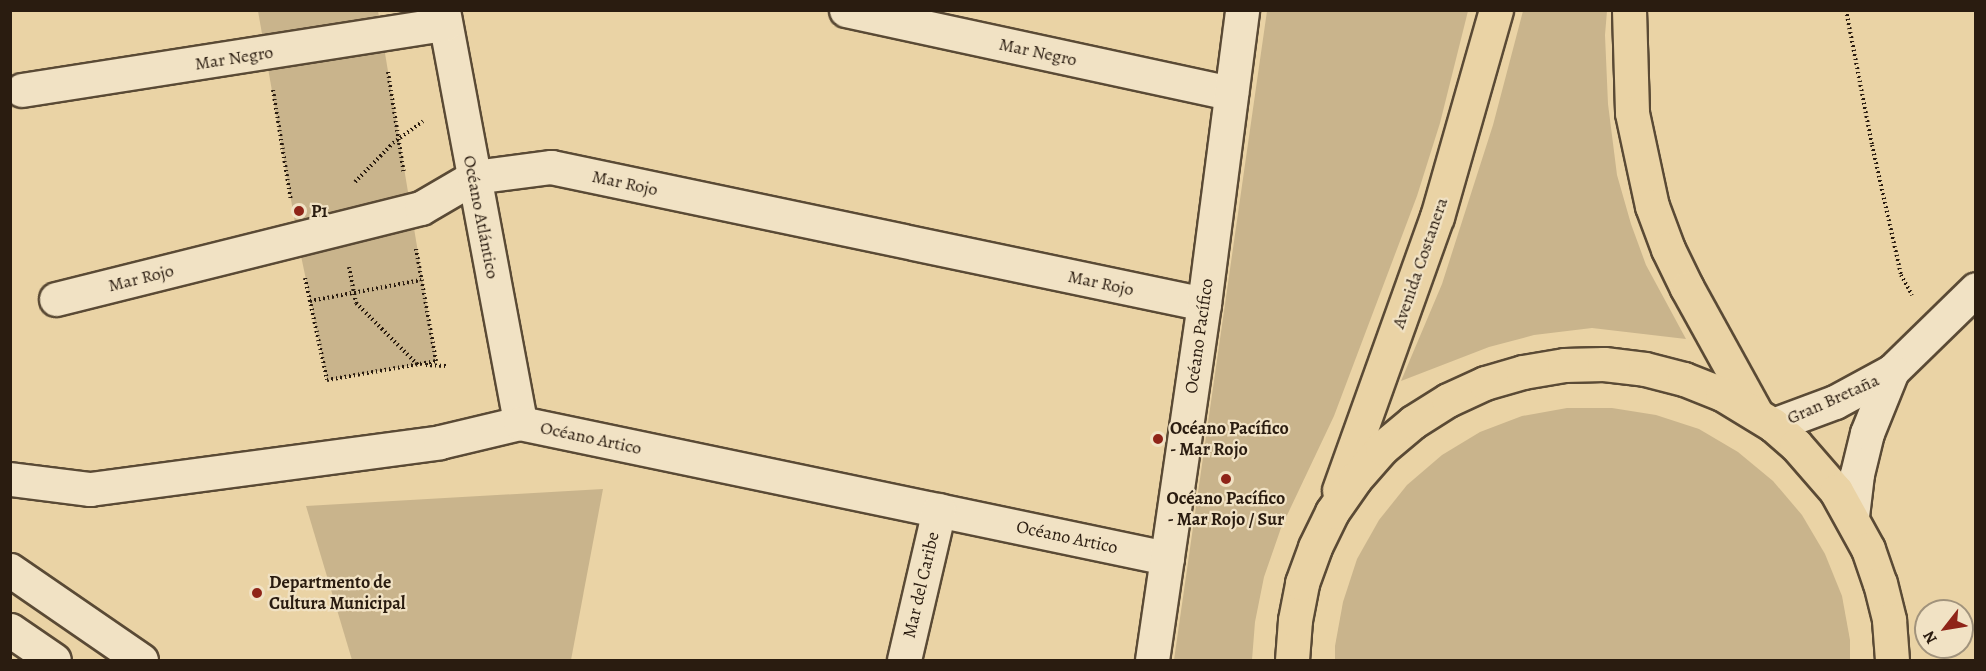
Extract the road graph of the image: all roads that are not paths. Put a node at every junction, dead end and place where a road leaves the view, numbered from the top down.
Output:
1 (846, 10) edge
2 (1242, 10) edge
3 (1496, 10) edge
4 (1629, 10) edge
5 (444, 17) edge
6 (22, 90) dead end
7 (1231, 93) junction
8 (474, 177) junction
9 (1976, 289) edge
10 (56, 299) dead end
11 (1204, 304) junction
12 (1892, 371) junction
13 (1765, 420) junction
14 (520, 423) junction
15 (10, 479) edge
16 (939, 510) junction
17 (1332, 512) junction
18 (1852, 516) junction
19 (10, 553) edge
20 (1167, 558) junction
21 (19, 576) edge
22 (10, 630) edge
23 (1892, 659) edge
24 (54, 660) edge
25 (141, 660) edge
26 (904, 660) edge
27 (1152, 660) edge
28 (1292, 660) edge

1 - 7 street, Mar Negro
2 - 7 street, Océano Pacífico
3 - 17 main road, Avenida Costanera
4 - 13 main road
5 - 6 street, Mar Negro
5 - 8 street, Océano Atlántico
7 - 11 street, Océano Pacífico
8 - 10 street, Mar Rojo
8 - 11 street, Mar Rojo
8 - 14 street, Océano Atlántico
9 - 12 street, Gran Bretaña
11 - 20 street, Océano Pacífico
12 - 13 street, Gran Bretaña
12 - 18 street, Gran Bretaña
13 - 17 main road
13 - 18 main road
14 - 15 street, Océano Artico
14 - 16 street, Océano Artico
16 - 20 street, Océano Artico
16 - 26 street, Mar del Caribe
17 - 28 main road
18 - 23 main road
19 - 21 street
20 - 27 street, Océano Pacífico
21 - 25 street
22 - 24 street

